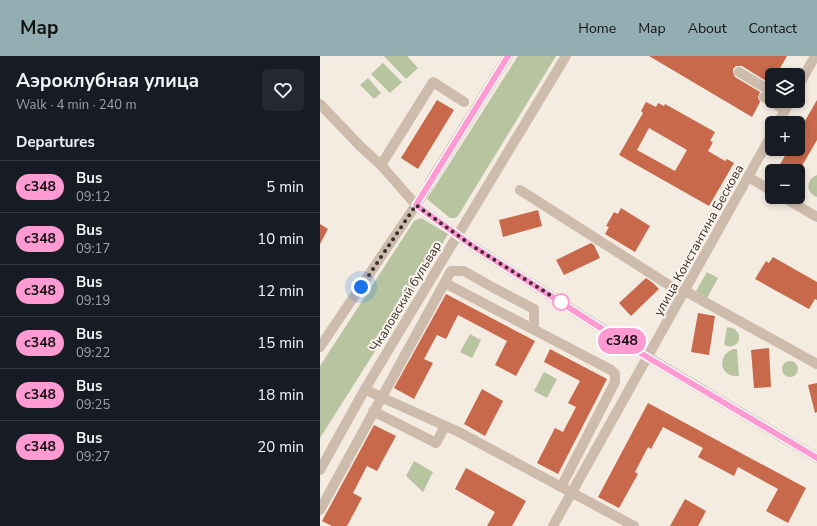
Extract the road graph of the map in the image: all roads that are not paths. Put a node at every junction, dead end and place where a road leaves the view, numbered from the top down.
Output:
1 (508, 56) edge
2 (566, 56) edge
3 (815, 56) edge
4 (739, 72) dead end
5 (805, 74) edge
6 (765, 92) edge
7 (464, 102) dead end
8 (320, 104) edge
9 (765, 147) edge
10 (382, 165) junction
11 (748, 177) junction
12 (765, 187) edge
13 (520, 190) dead end
14 (795, 204) edge
15 (416, 205) junction
16 (817, 217) edge
17 (458, 236) junction
18 (445, 283) junction
19 (684, 292) junction
20 (533, 328) junction
21 (320, 347) edge
22 (648, 356) junction
23 (817, 364) edge
24 (365, 389) junction
25 (381, 398) junction
26 (373, 411) junction
27 (446, 426) junction
28 (817, 458) edge
29 (320, 470) edge
30 (561, 486) junction
31 (572, 492) junction
32 (320, 510) edge
33 (553, 526) edge
34 (634, 526) edge

1 - 15 street
2 - 17 street, Чкаловский бульвар
3 - 5 street
4 - 6 street
7 - 10 street
8 - 10 street
9 - 11 street, улица Константина Бескова
10 - 15 street
11 - 12 street
11 - 19 street, улица Константина Бескова
13 - 19 street
14 - 16 street
15 - 17 street
15 - 21 street
17 - 22 street
17 - 24 street, Чкаловский бульвар
18 - 20 street
18 - 20 street
18 - 25 street
19 - 22 street, улица Константина Бескова
19 - 23 street
20 - 30 street
22 - 28 street
22 - 31 street, улица Константина Бескова
24 - 25 street
24 - 29 street, Чкаловский бульвар
25 - 26 street
25 - 27 street
26 - 27 street
26 - 32 street
27 - 30 street
30 - 31 street
31 - 33 street, улица Константина Бескова
31 - 34 street

